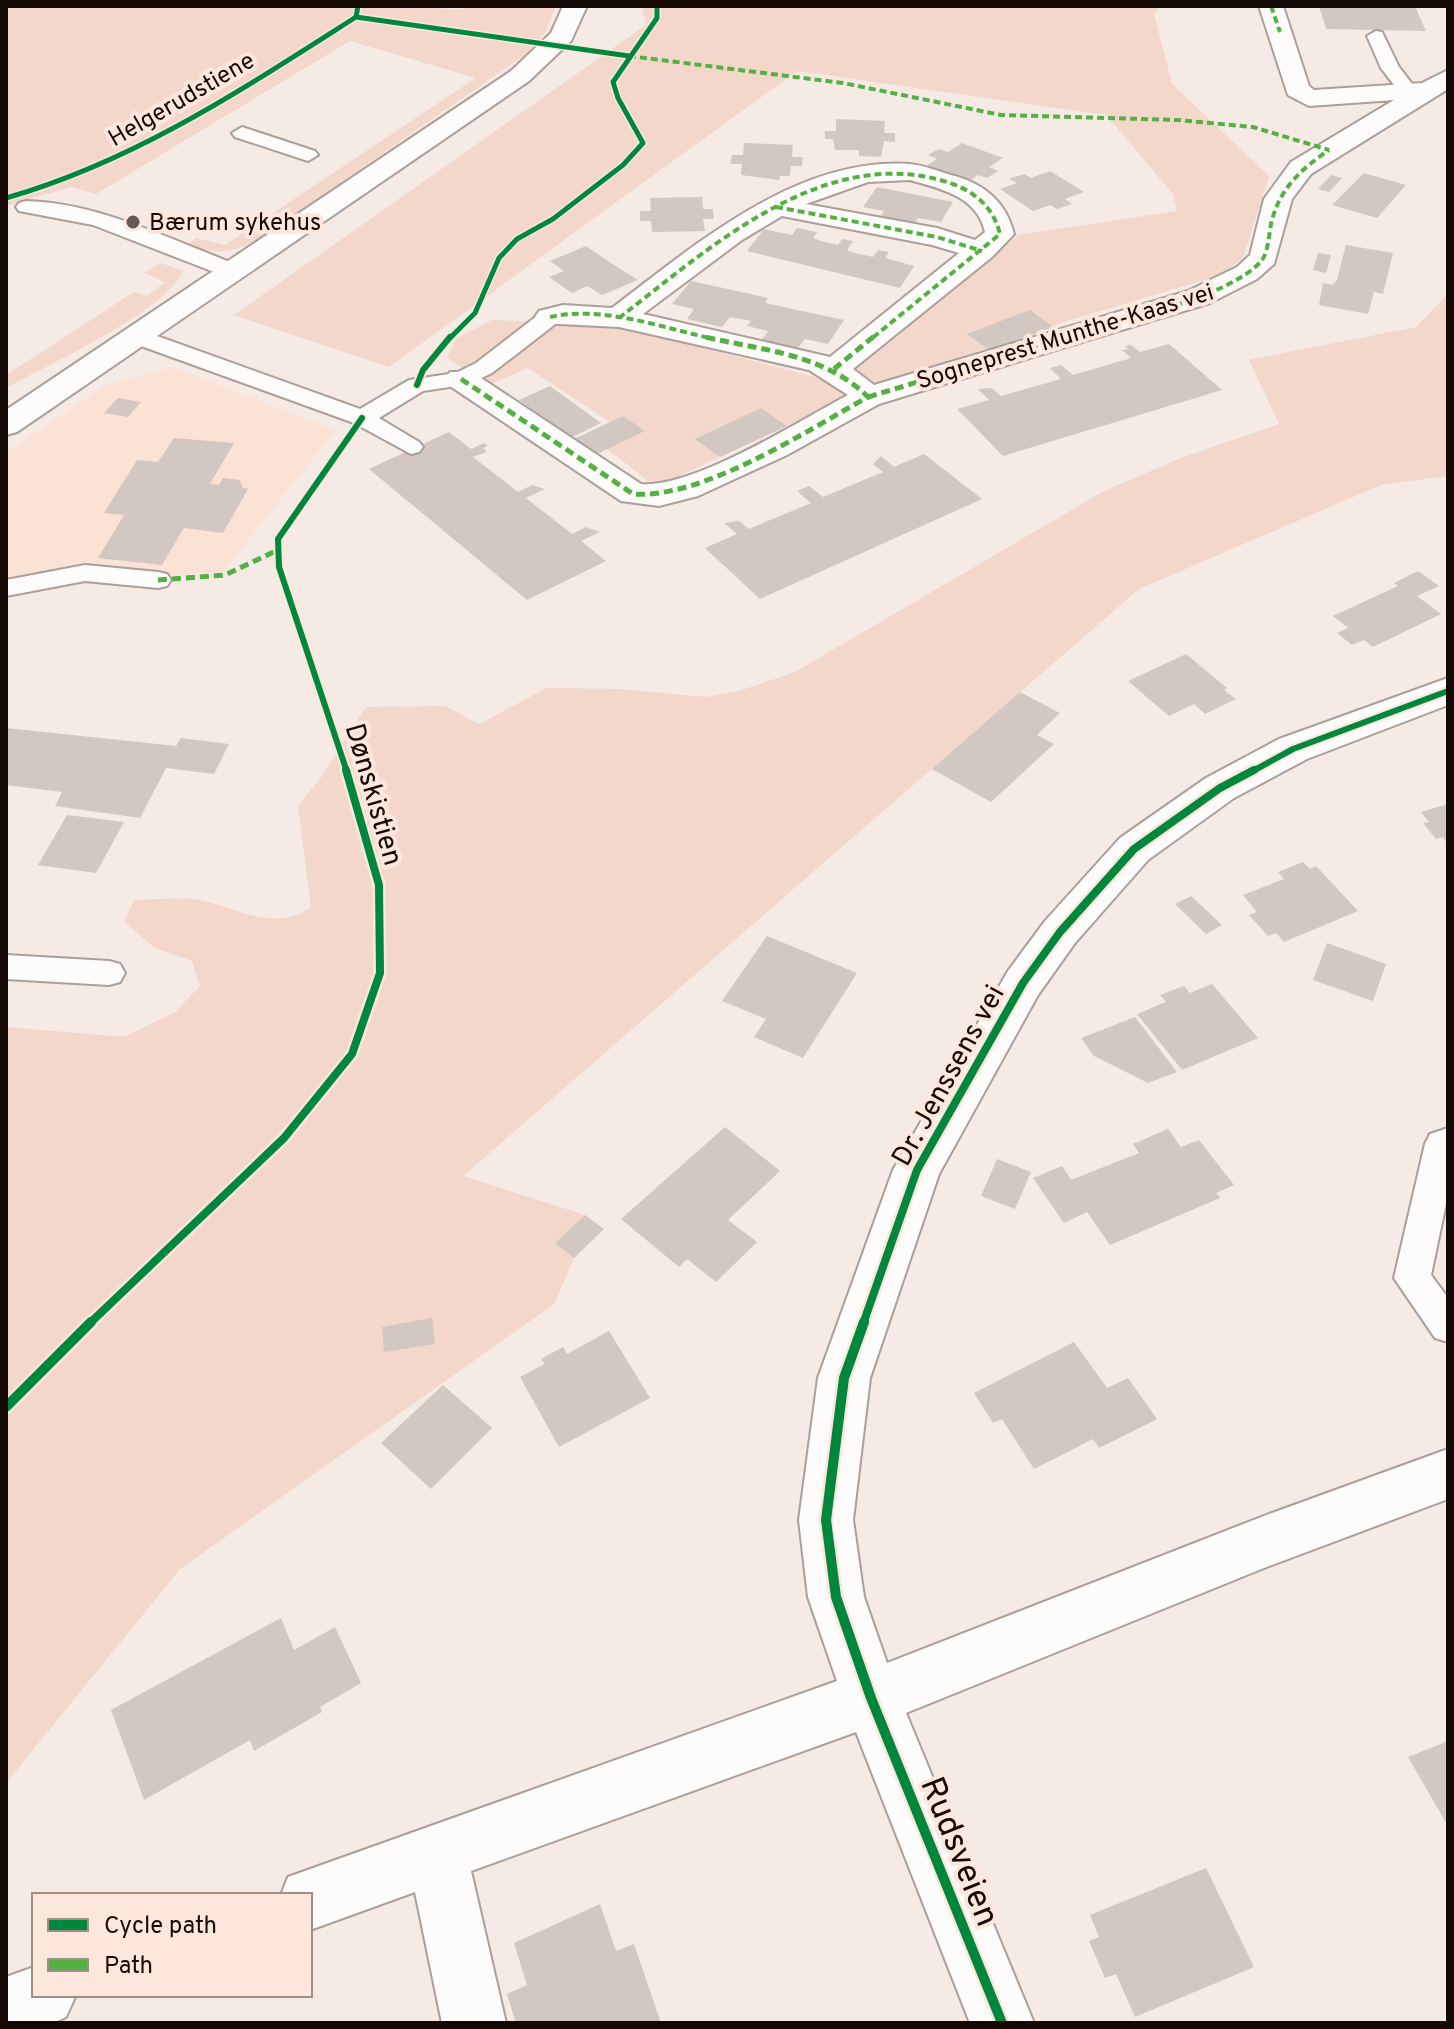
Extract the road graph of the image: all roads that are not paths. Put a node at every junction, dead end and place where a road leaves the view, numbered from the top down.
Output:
1 (575, 6) edge
2 (1271, 6) edge
3 (1376, 36) dead end
4 (1428, 86) edge
5 (242, 133) dead end
6 (308, 155) dead end
7 (26, 207) dead end
8 (776, 207) junction
9 (982, 251) junction
10 (235, 272) junction
11 (550, 317) joint
12 (619, 318) junction
13 (138, 337) junction
14 (834, 369) junction
15 (461, 379) junction
16 (868, 397) junction
17 (362, 418) junction
18 (6, 425) edge
19 (411, 447) dead end
20 (158, 580) dead end
21 (6, 588) edge
22 (1448, 691) edge
23 (6, 967) edge
24 (109, 973) dead end
25 (1448, 1142) edge
26 (1448, 1326) edge
27 (1448, 1474) edge
28 (871, 1698) junction
29 (437, 1854) junction
30 (312, 1898) edge
31 (39, 1997) edge
32 (6, 2009) edge
33 (474, 2023) edge
34 (1002, 2023) edge

1 - 10 street
2 - 4 street
3 - 4 lane
4 - 16 street, Sogneprest Munthe-Kaas vei
5 - 6 lane
7 - 10 lane
8 - 9 street
8 - 9 street
8 - 12 street
9 - 14 street
10 - 13 street
11 - 12 street
11 - 15 lane
12 - 14 street
13 - 17 lane
13 - 18 street
14 - 16 street
15 - 16 street, Sogneprest Munthe-Kaas vei
15 - 17 lane
17 - 19 lane
20 - 21 lane
22 - 28 street, Dr. Jenssens vei
23 - 24 lane
25 - 26 lane
27 - 28 street
28 - 29 street
28 - 34 street, Rudsveien
29 - 30 street
29 - 33 street
31 - 32 street

